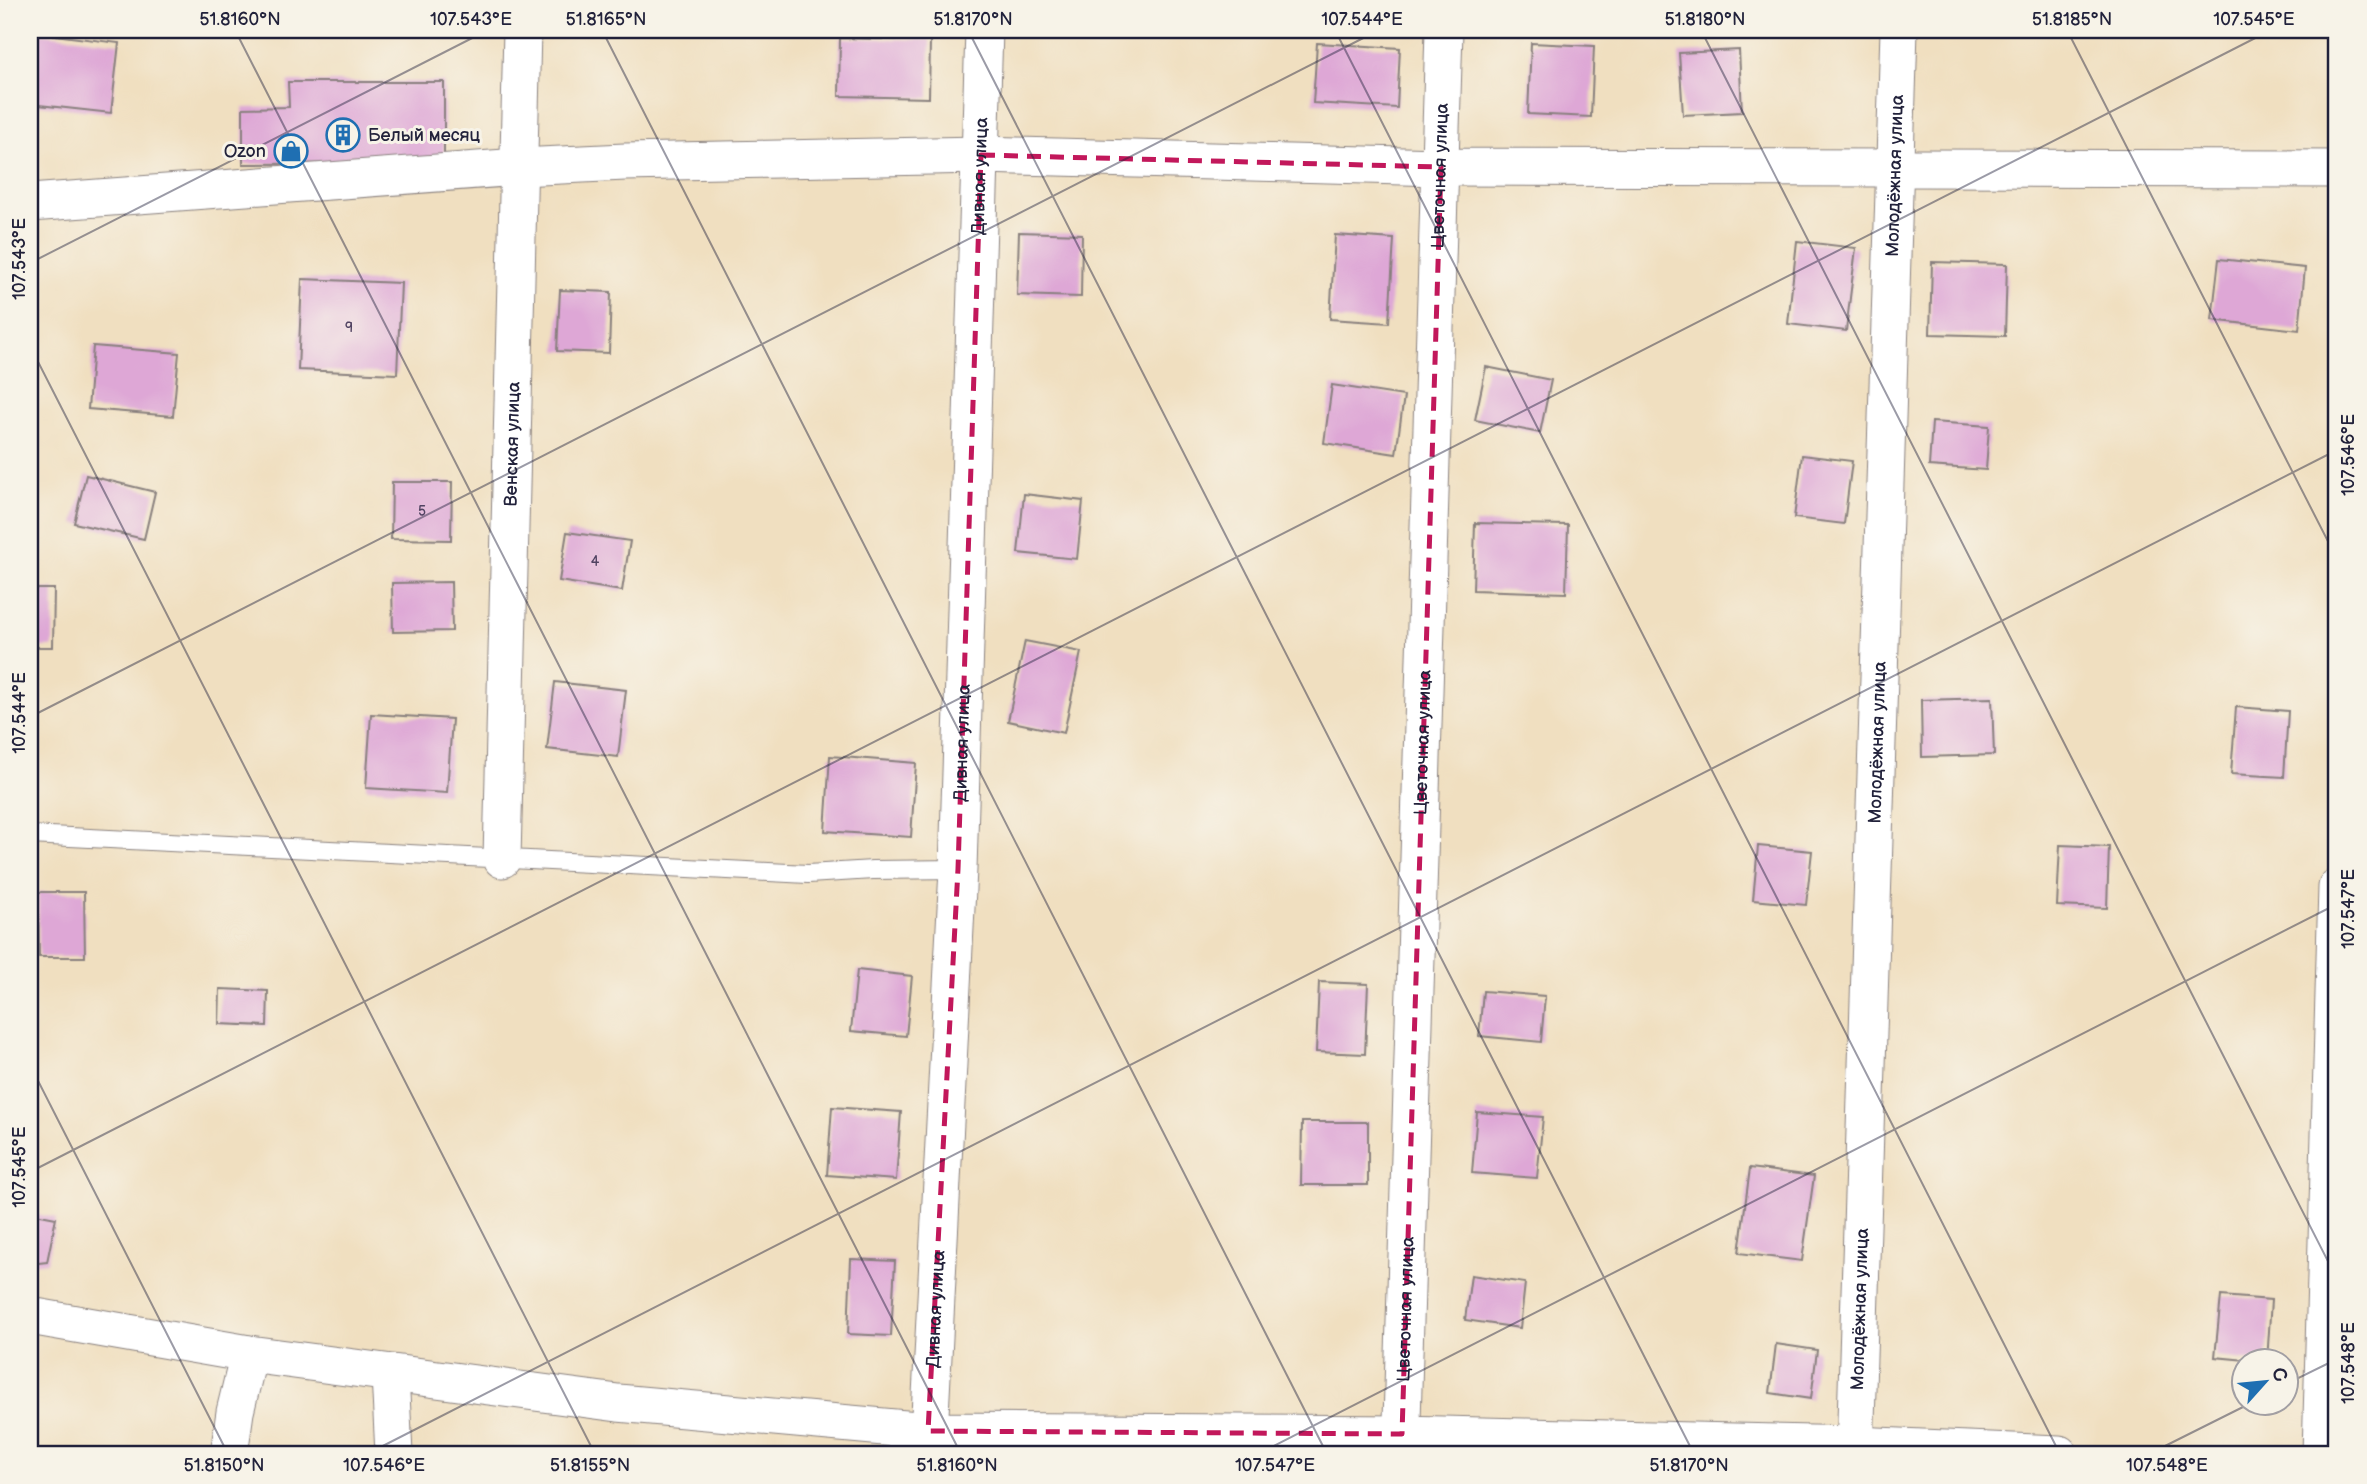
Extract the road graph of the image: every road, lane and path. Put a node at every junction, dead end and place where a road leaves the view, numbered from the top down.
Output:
1 (522, 30) edge
2 (984, 30) edge
3 (1444, 30) edge
4 (1899, 30) edge
5 (981, 155) junction
6 (519, 167) junction
7 (1441, 167) junction
8 (1895, 169) junction
9 (2337, 169) edge
10 (30, 203) edge
11 (30, 835) edge
12 (502, 859) junction
13 (958, 869) junction
14 (2337, 887) edge
15 (30, 1317) edge
16 (249, 1354) junction
17 (390, 1374) junction
18 (928, 1442) edge
19 (1401, 1444) edge
20 (1855, 1450) edge
21 (229, 1454) edge
22 (394, 1454) edge
23 (2059, 1454) edge
24 (2321, 1454) edge

1 - 6 street, Венская улица
2 - 5 street, Дивная улица
3 - 7 street, Цветочная улица
4 - 8 street, Молодёжная улица
5 - 6 street
5 - 7 street
5 - 13 street, Дивная улица
6 - 10 street
6 - 12 street, Венская улица
7 - 8 street
7 - 19 street, Цветочная улица
8 - 9 street
8 - 20 street, Молодёжная улица
11 - 12 lane
12 - 13 lane
13 - 18 street, Дивная улица
14 - 24 street
15 - 16 street
16 - 17 street
16 - 21 street
17 - 18 street
17 - 22 street
18 - 19 street
19 - 20 street
20 - 23 street

